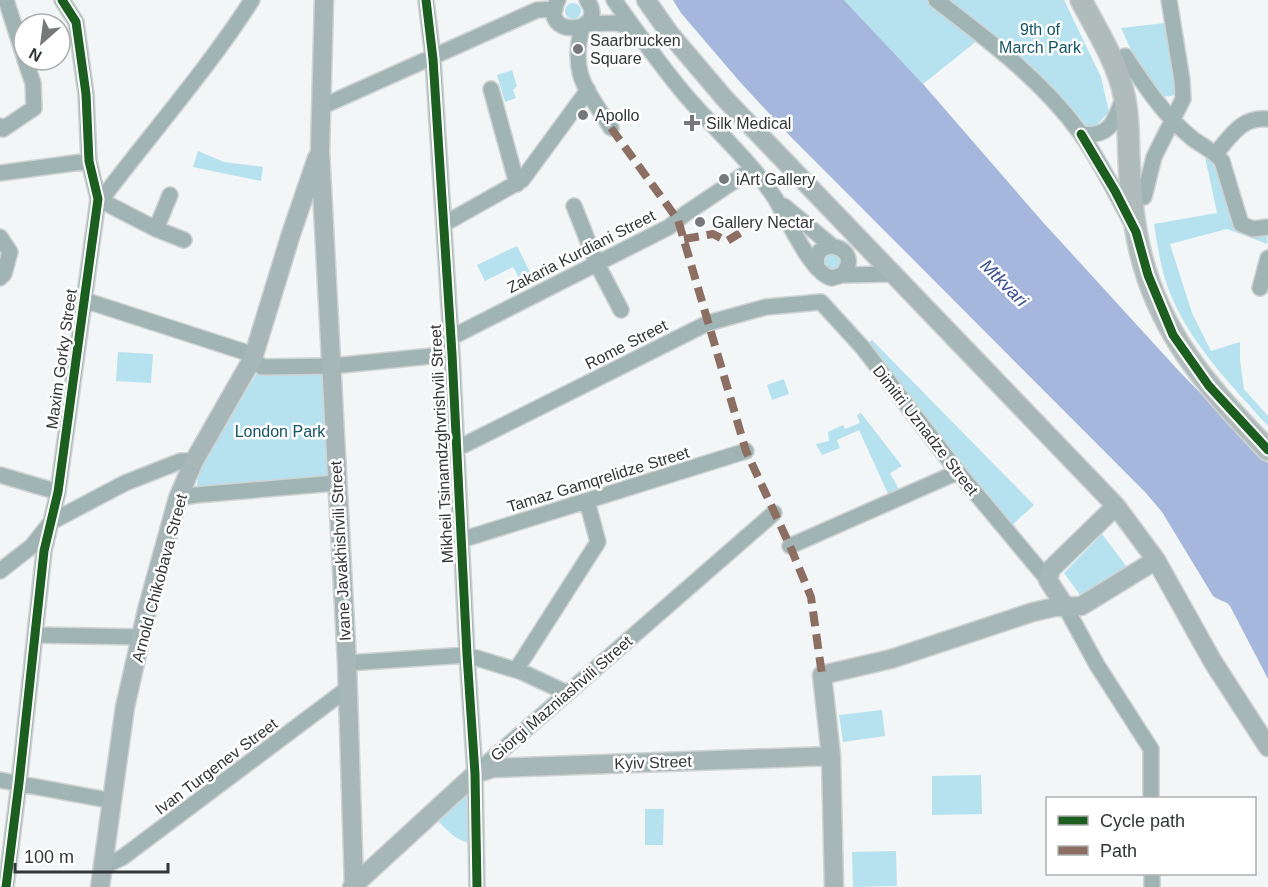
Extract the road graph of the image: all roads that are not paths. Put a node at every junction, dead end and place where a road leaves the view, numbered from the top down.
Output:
1 (6, 0) edge
2 (62, 0) edge
3 (252, 0) edge
4 (324, 0) edge
5 (426, 0) edge
6 (646, 0) edge
7 (936, 0) edge
8 (1081, 0) edge
9 (1096, 0) edge
10 (1169, 0) edge
11 (590, 3) edge
12 (534, 5) edge
13 (556, 5) edge
14 (618, 5) edge
15 (12, 19) edge
16 (584, 26) junction
17 (633, 27) junction
18 (1125, 57) junction
19 (433, 59) junction
20 (29, 72) edge
21 (491, 89) dead end
22 (1183, 89) junction
23 (588, 90) junction
24 (1124, 96) junction
25 (1153, 96) junction
26 (321, 108) junction
27 (1268, 118) edge
28 (1173, 119) junction
29 (0, 126) edge
30 (611, 128) dead end
31 (1081, 134) junction
32 (1194, 139) junction
33 (1162, 141) junction
34 (320, 151) junction
35 (1216, 153) junction
36 (89, 161) junction
37 (752, 169) junction
38 (0, 173) edge
39 (518, 184) junction
40 (323, 194) junction
41 (170, 195) dead end
42 (1144, 197) junction
43 (775, 198) junction
44 (98, 199) junction
45 (303, 199) junction
46 (574, 206) dead end
47 (444, 224) junction
48 (1268, 227) edge
49 (156, 229) junction
50 (1136, 232) junction
51 (854, 233) junction
52 (0, 237) edge
53 (184, 240) dead end
54 (836, 247) junction
55 (1268, 258) edge
56 (597, 264) junction
57 (817, 268) junction
58 (892, 274) junction
59 (837, 276) junction
60 (0, 278) edge
61 (1260, 288) dead end
62 (84, 300) junction
63 (821, 302) junction
64 (621, 310) dead end
65 (450, 338) junction
66 (452, 354) junction
67 (253, 358) junction
68 (332, 366) junction
69 (1268, 435) edge
70 (456, 449) junction
71 (1268, 450) edge
72 (746, 452) dead end
73 (194, 461) junction
74 (958, 472) junction
75 (0, 475) edge
76 (336, 483) junction
77 (58, 492) junction
78 (178, 498) junction
79 (587, 501) junction
80 (1116, 506) junction
81 (774, 513) dead end
82 (51, 522) junction
83 (461, 540) junction
84 (790, 546) dead end
85 (1156, 560) junction
86 (0, 571) edge
87 (1050, 584) junction
88 (1057, 608) junction
89 (36, 635) junction
90 (141, 637) junction
91 (467, 655) junction
92 (346, 663) junction
93 (516, 670) junction
94 (347, 689) junction
95 (567, 693) junction
96 (1268, 747) edge
97 (831, 756) junction
98 (476, 774) junction
99 (0, 780) edge
100 (19, 783) junction
101 (1151, 797) edge
102 (113, 801) junction
103 (103, 867) junction
104 (353, 886) edge
105 (6, 887) edge
106 (100, 887) edge
107 (477, 887) edge
108 (834, 887) edge

1 - 15 street
2 - 36 street
3 - 44 street
4 - 26 main road, Ivane Javakhishvili Street
5 - 19 street, Mikheil Tsinamdzghvrishvili Street
6 - 51 main road
7 - 31 street
8 - 24 highway
9 - 18 highway
10 - 22 street
11 - 14 street
11 - 16 street
12 - 13 street
12 - 19 street
13 - 16 street
14 - 17 street
16 - 17 street
16 - 23 street
17 - 37 street
18 - 25 street
18 - 42 highway
19 - 26 street
19 - 47 street, Mikheil Tsinamdzghvrishvili Street
20 - 29 street
21 - 39 street
22 - 25 street
22 - 28 street
22 - 32 street
23 - 30 street
23 - 39 street
24 - 31 street
24 - 50 highway
25 - 28 street
26 - 34 main road, Ivane Javakhishvili Street
27 - 35 street
28 - 32 street
28 - 33 street
31 - 50 street
32 - 33 street
32 - 35 street
33 - 42 street
34 - 40 main road, Ivane Javakhishvili Street
34 - 45 main road, Arnold Chikobava Street
35 - 48 street
36 - 38 street
36 - 44 street
37 - 43 street
37 - 56 street, Zakaria Kurdiani Street
39 - 47 street
40 - 45 main road
40 - 68 main road, Ivane Javakhishvili Street
41 - 49 street
42 - 69 highway
43 - 54 street
43 - 57 street
44 - 49 street
44 - 62 street, Maxim Gorky Street
45 - 67 main road, Arnold Chikobava Street
46 - 56 street
47 - 65 street, Mikheil Tsinamdzghvrishvili Street
49 - 53 street
50 - 71 highway
51 - 54 street
51 - 58 main road
52 - 60 street
54 - 57 street
54 - 59 street
55 - 61 street
56 - 64 street
56 - 65 street, Zakaria Kurdiani Street
57 - 59 street
58 - 59 street
58 - 80 main road
59 - 63 street
62 - 67 street
62 - 77 street, Maxim Gorky Street
63 - 70 street, Rome Street
63 - 74 street, Dimitri Uznadze Street
65 - 66 street, Mikheil Tsinamdzghvrishvili Street
66 - 68 street
66 - 70 street, Mikheil Tsinamdzghvrishvili Street
67 - 68 street
67 - 73 main road, Arnold Chikobava Street
68 - 76 main road, Ivane Javakhishvili Street
70 - 83 street, Mikheil Tsinamdzghvrishvili Street
72 - 79 street, Tamaz Gamqrelidze Street
73 - 78 main road, Arnold Chikobava Street
73 - 82 street
74 - 84 street
74 - 87 street, Dimitri Uznadze Street
75 - 77 street
76 - 78 street
76 - 92 main road, Ivane Javakhishvili Street
77 - 82 street, Maxim Gorky Street
78 - 90 main road, Arnold Chikobava Street
79 - 83 street, Tamaz Gamqrelidze Street
79 - 93 street
80 - 85 main road
80 - 87 main road
81 - 95 street, Giorgi Mazniashvili Street
82 - 86 street
82 - 89 street, Maxim Gorky Street
83 - 91 street, Mikheil Tsinamdzghvrishvili Street
85 - 88 main road
85 - 96 main road
87 - 88 main road
88 - 97 main road
88 - 101 street
89 - 90 street
89 - 100 street, Maxim Gorky Street
90 - 102 main road, Arnold Chikobava Street
91 - 92 street
91 - 93 street
91 - 98 street, Mikheil Tsinamdzghvrishvili Street
92 - 94 main road, Ivane Javakhishvili Street
93 - 95 street
94 - 103 street, Ivan Turgenev Street
94 - 104 main road, Ivane Javakhishvili Street
95 - 98 street, Giorgi Mazniashvili Street
97 - 98 main road, Kyiv Street
97 - 108 main road
98 - 104 main road, Giorgi Mazniashvili Street
98 - 107 street, Mikheil Tsinamdzghvrishvili Street
99 - 100 street
100 - 102 street
100 - 105 street, Maxim Gorky Street
102 - 103 main road, Arnold Chikobava Street
103 - 106 main road, Arnold Chikobava Street

